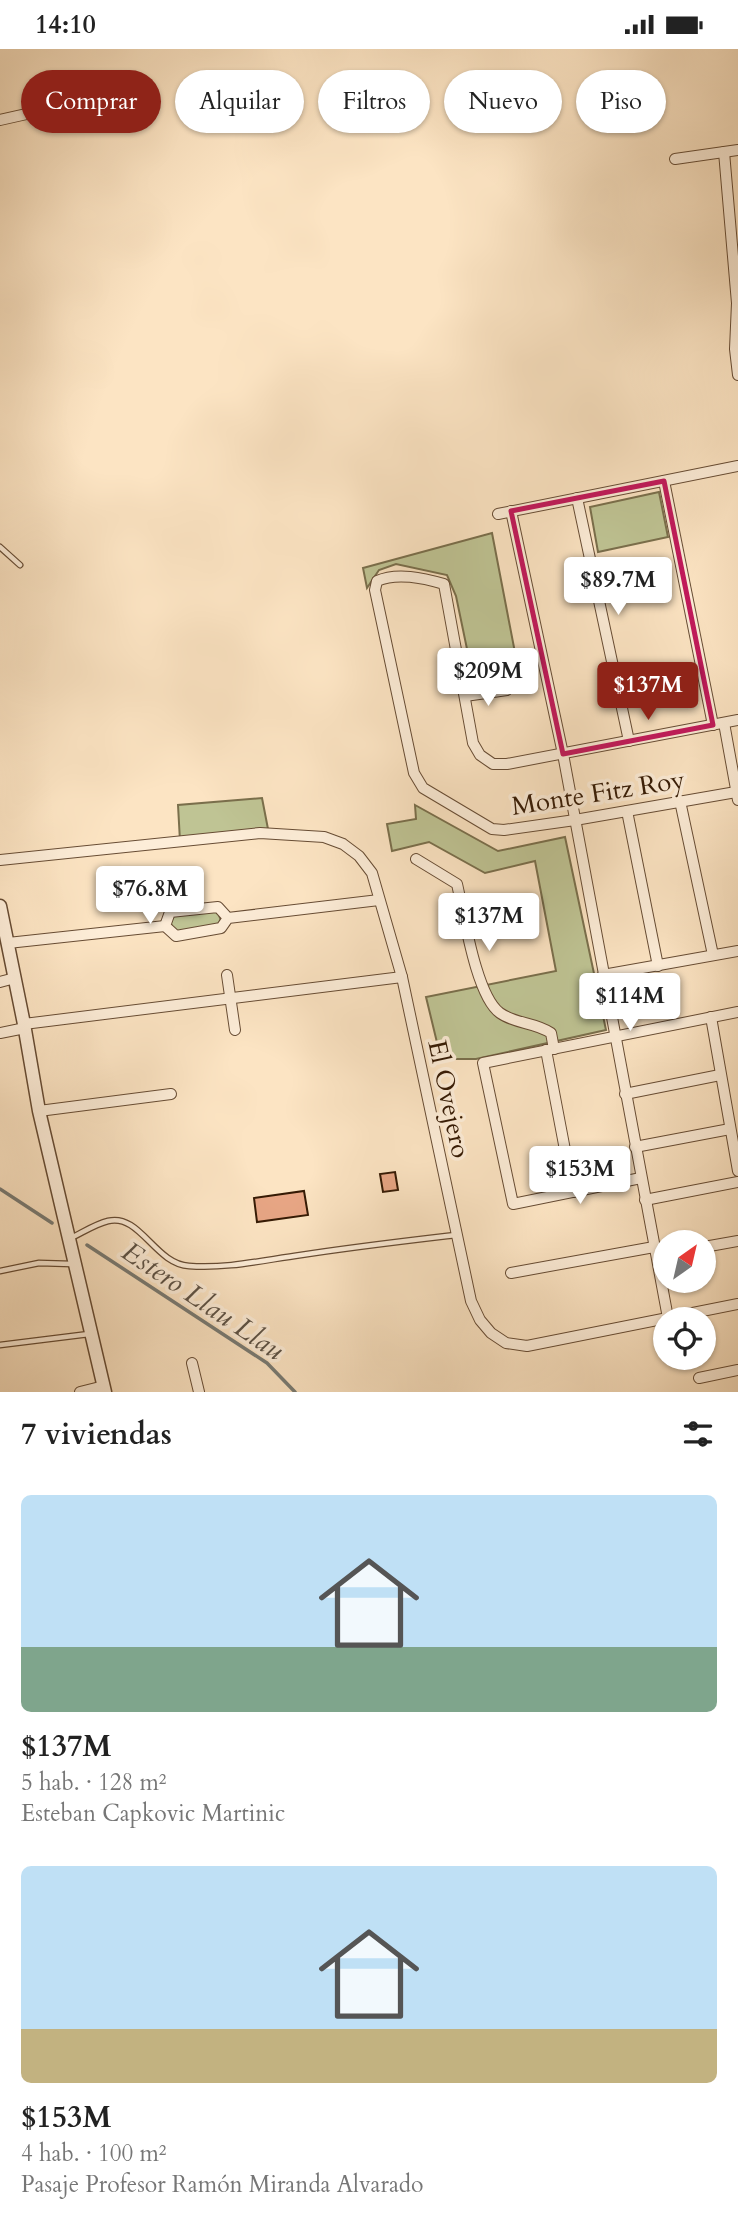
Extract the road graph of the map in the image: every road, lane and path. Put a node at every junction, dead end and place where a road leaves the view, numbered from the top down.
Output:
1 (21, 115) edge
2 (0, 120) edge
3 (738, 150) edge
4 (724, 152) junction
5 (675, 159) dead end
6 (737, 287) edge
7 (738, 375) edge
8 (738, 466) edge
9 (664, 481) junction
10 (577, 498) junction
11 (511, 511) junction
12 (498, 514) dead end
13 (0, 547) edge
14 (20, 565) dead end
15 (507, 689) dead end
16 (465, 696) junction
17 (738, 720) edge
18 (724, 723) junction
19 (713, 725) junction
20 (629, 741) junction
21 (563, 754) junction
22 (737, 796) edge
23 (680, 801) junction
24 (627, 811) junction
25 (575, 821) junction
26 (416, 859) dead end
27 (0, 860) edge
28 (379, 900) junction
29 (0, 907) edge
30 (228, 918) junction
31 (165, 926) junction
32 (2, 927) edge
33 (8, 943) junction
34 (738, 951) edge
35 (713, 955) junction
36 (658, 965) junction
37 (227, 975) dead end
38 (603, 975) junction
39 (402, 977) junction
40 (15, 978) junction
41 (0, 982) edge
42 (230, 999) junction
43 (738, 1012) edge
44 (710, 1017) junction
45 (25, 1026) junction
46 (235, 1030) dead end
47 (0, 1033) edge
48 (615, 1037) junction
49 (550, 1049) junction
50 (720, 1075) junction
51 (171, 1094) dead end
52 (625, 1094) junction
53 (39, 1111) junction
54 (730, 1129) junction
55 (635, 1147) junction
56 (738, 1171) edge
57 (641, 1178) junction
58 (738, 1182) edge
59 (573, 1192) junction
60 (645, 1200) junction
61 (653, 1232) edge
62 (455, 1235) junction
63 (69, 1239) junction
64 (738, 1241) edge
65 (716, 1245) edge
66 (653, 1253) edge
67 (75, 1265) junction
68 (0, 1271) edge
69 (512, 1273) dead end
70 (738, 1304) edge
71 (716, 1308) edge
72 (653, 1321) edge
73 (91, 1333) junction
74 (0, 1345) edge
75 (192, 1363) dead end
76 (738, 1370) edge
77 (699, 1378) dead end
78 (104, 1389) edge
79 (80, 1392) edge
80 (199, 1392) edge

1 - 2 street
3 - 4 street
4 - 5 street
4 - 6 street
6 - 7 street
8 - 9 street
9 - 10 street
9 - 19 street
10 - 11 street
10 - 20 street
11 - 12 street
11 - 21 street
13 - 14 lane
15 - 16 street
16 - 21 street
16 - 25 street, Monte Fitz Roy
17 - 18 street
18 - 19 street
18 - 22 street
19 - 20 street
20 - 21 street
21 - 25 street
22 - 23 street, Monte Fitz Roy
23 - 24 street, Monte Fitz Roy
23 - 35 street
24 - 25 street, Monte Fitz Roy
24 - 36 street
25 - 38 street
26 - 49 street
27 - 28 street, El Ovejero
28 - 30 street
28 - 39 street, El Ovejero
29 - 32 street
30 - 31 street
30 - 31 street
31 - 33 street
32 - 33 street
33 - 40 street
34 - 35 street
35 - 36 street
36 - 38 street
37 - 42 street
38 - 48 street
39 - 42 street
39 - 62 street, El Ovejero
40 - 41 street
40 - 45 street
42 - 45 street
42 - 46 street
43 - 44 street
44 - 48 street
44 - 50 street
45 - 47 street
45 - 53 street
48 - 49 street
48 - 52 street
49 - 59 street
49 - 59 street
50 - 52 street
50 - 54 street
51 - 53 street
52 - 55 street
53 - 63 street
54 - 55 street
54 - 56 street
55 - 57 street
57 - 59 street
57 - 60 street
58 - 60 street
60 - 61 street
62 - 63 lane
62 - 72 street, El Ovejero
63 - 67 street
64 - 65 street
66 - 69 street
67 - 68 lane
67 - 73 street
70 - 71 street
73 - 74 lane
73 - 78 street
75 - 80 street
76 - 77 street
78 - 79 street

